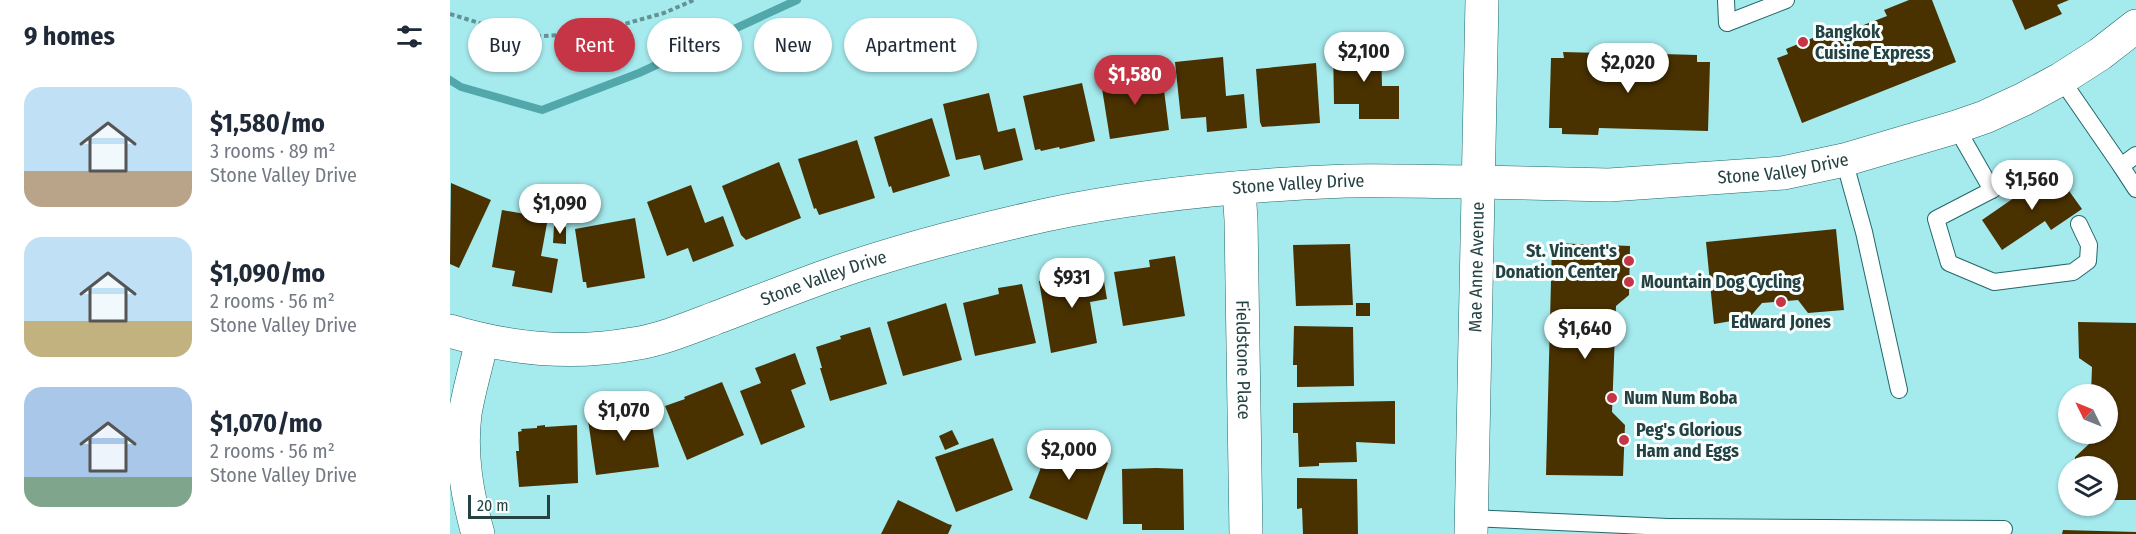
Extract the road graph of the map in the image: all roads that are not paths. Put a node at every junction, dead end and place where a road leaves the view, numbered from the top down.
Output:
1 (1482, 0) edge
2 (1726, 0) edge
3 (1786, 0) edge
4 (2136, 26) edge
5 (2061, 80) junction
6 (1956, 127) junction
7 (2136, 155) edge
8 (1844, 160) junction
9 (2121, 166) junction
10 (2043, 171) dead end
11 (1478, 182) junction
12 (1239, 188) junction
13 (2136, 189) edge
14 (1992, 190) junction
15 (2079, 224) dead end
16 (450, 331) edge
17 (482, 340) junction
18 (1899, 390) dead end
19 (1471, 526) edge
20 (2004, 529) dead end
21 (1668, 531) edge
22 (478, 534) edge
23 (1246, 534) edge

1 - 11 street, Mae Anne Avenue
2 - 3 lane
4 - 5 street, Stone Valley Drive
5 - 6 street, Stone Valley Drive
5 - 9 lane
6 - 8 street, Stone Valley Drive
6 - 14 lane
7 - 9 lane
8 - 11 street, Stone Valley Drive
8 - 18 lane
9 - 13 lane
10 - 14 lane
11 - 12 street, Stone Valley Drive
11 - 19 street, Mae Anne Avenue
12 - 17 street, Stone Valley Drive
12 - 23 street, Fieldstone Place
14 - 15 lane
16 - 17 street, Stone Valley Drive
17 - 22 street
19 - 21 lane
20 - 21 lane

